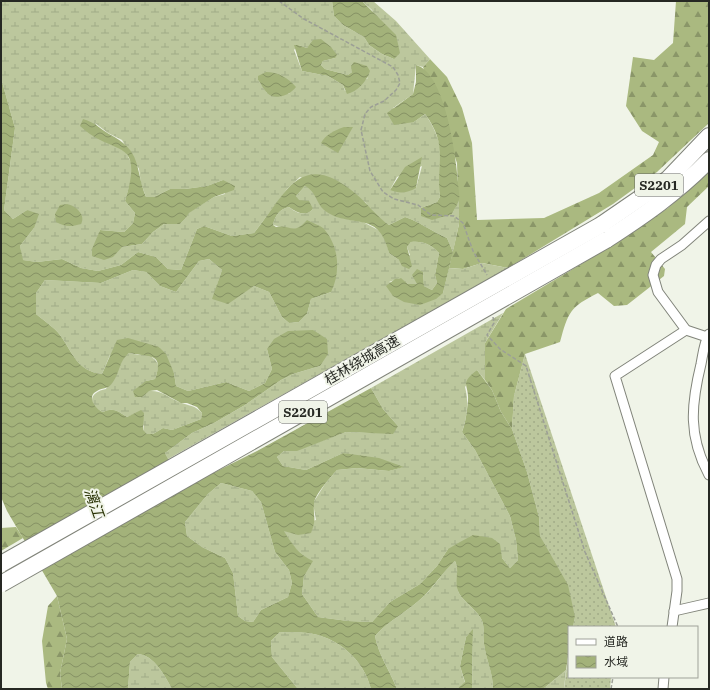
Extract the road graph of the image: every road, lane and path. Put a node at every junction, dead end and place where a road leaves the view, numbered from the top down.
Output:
1 (279, 1) edge
2 (709, 136) edge
3 (709, 160) edge
4 (709, 221) edge
5 (488, 281) dead end
6 (493, 316) dead end
7 (686, 330) junction
8 (708, 336) edge
9 (709, 475) edge
10 (1, 564) edge
11 (1, 584) edge
12 (709, 603) edge
13 (674, 611) junction
14 (618, 626) edge
15 (672, 626) edge
16 (613, 678) edge
17 (664, 678) edge
18 (612, 689) edge
19 (663, 689) edge

1 - 5 path
2 - 10 highway, 桂林绕城高速 / S2201, bridge
3 - 11 highway, 桂林绕城高速 / S2201, bridge
4 - 7 street
6 - 14 path
7 - 8 street
7 - 13 street
8 - 9 street
12 - 13 street
13 - 15 street
16 - 18 path
17 - 19 street

